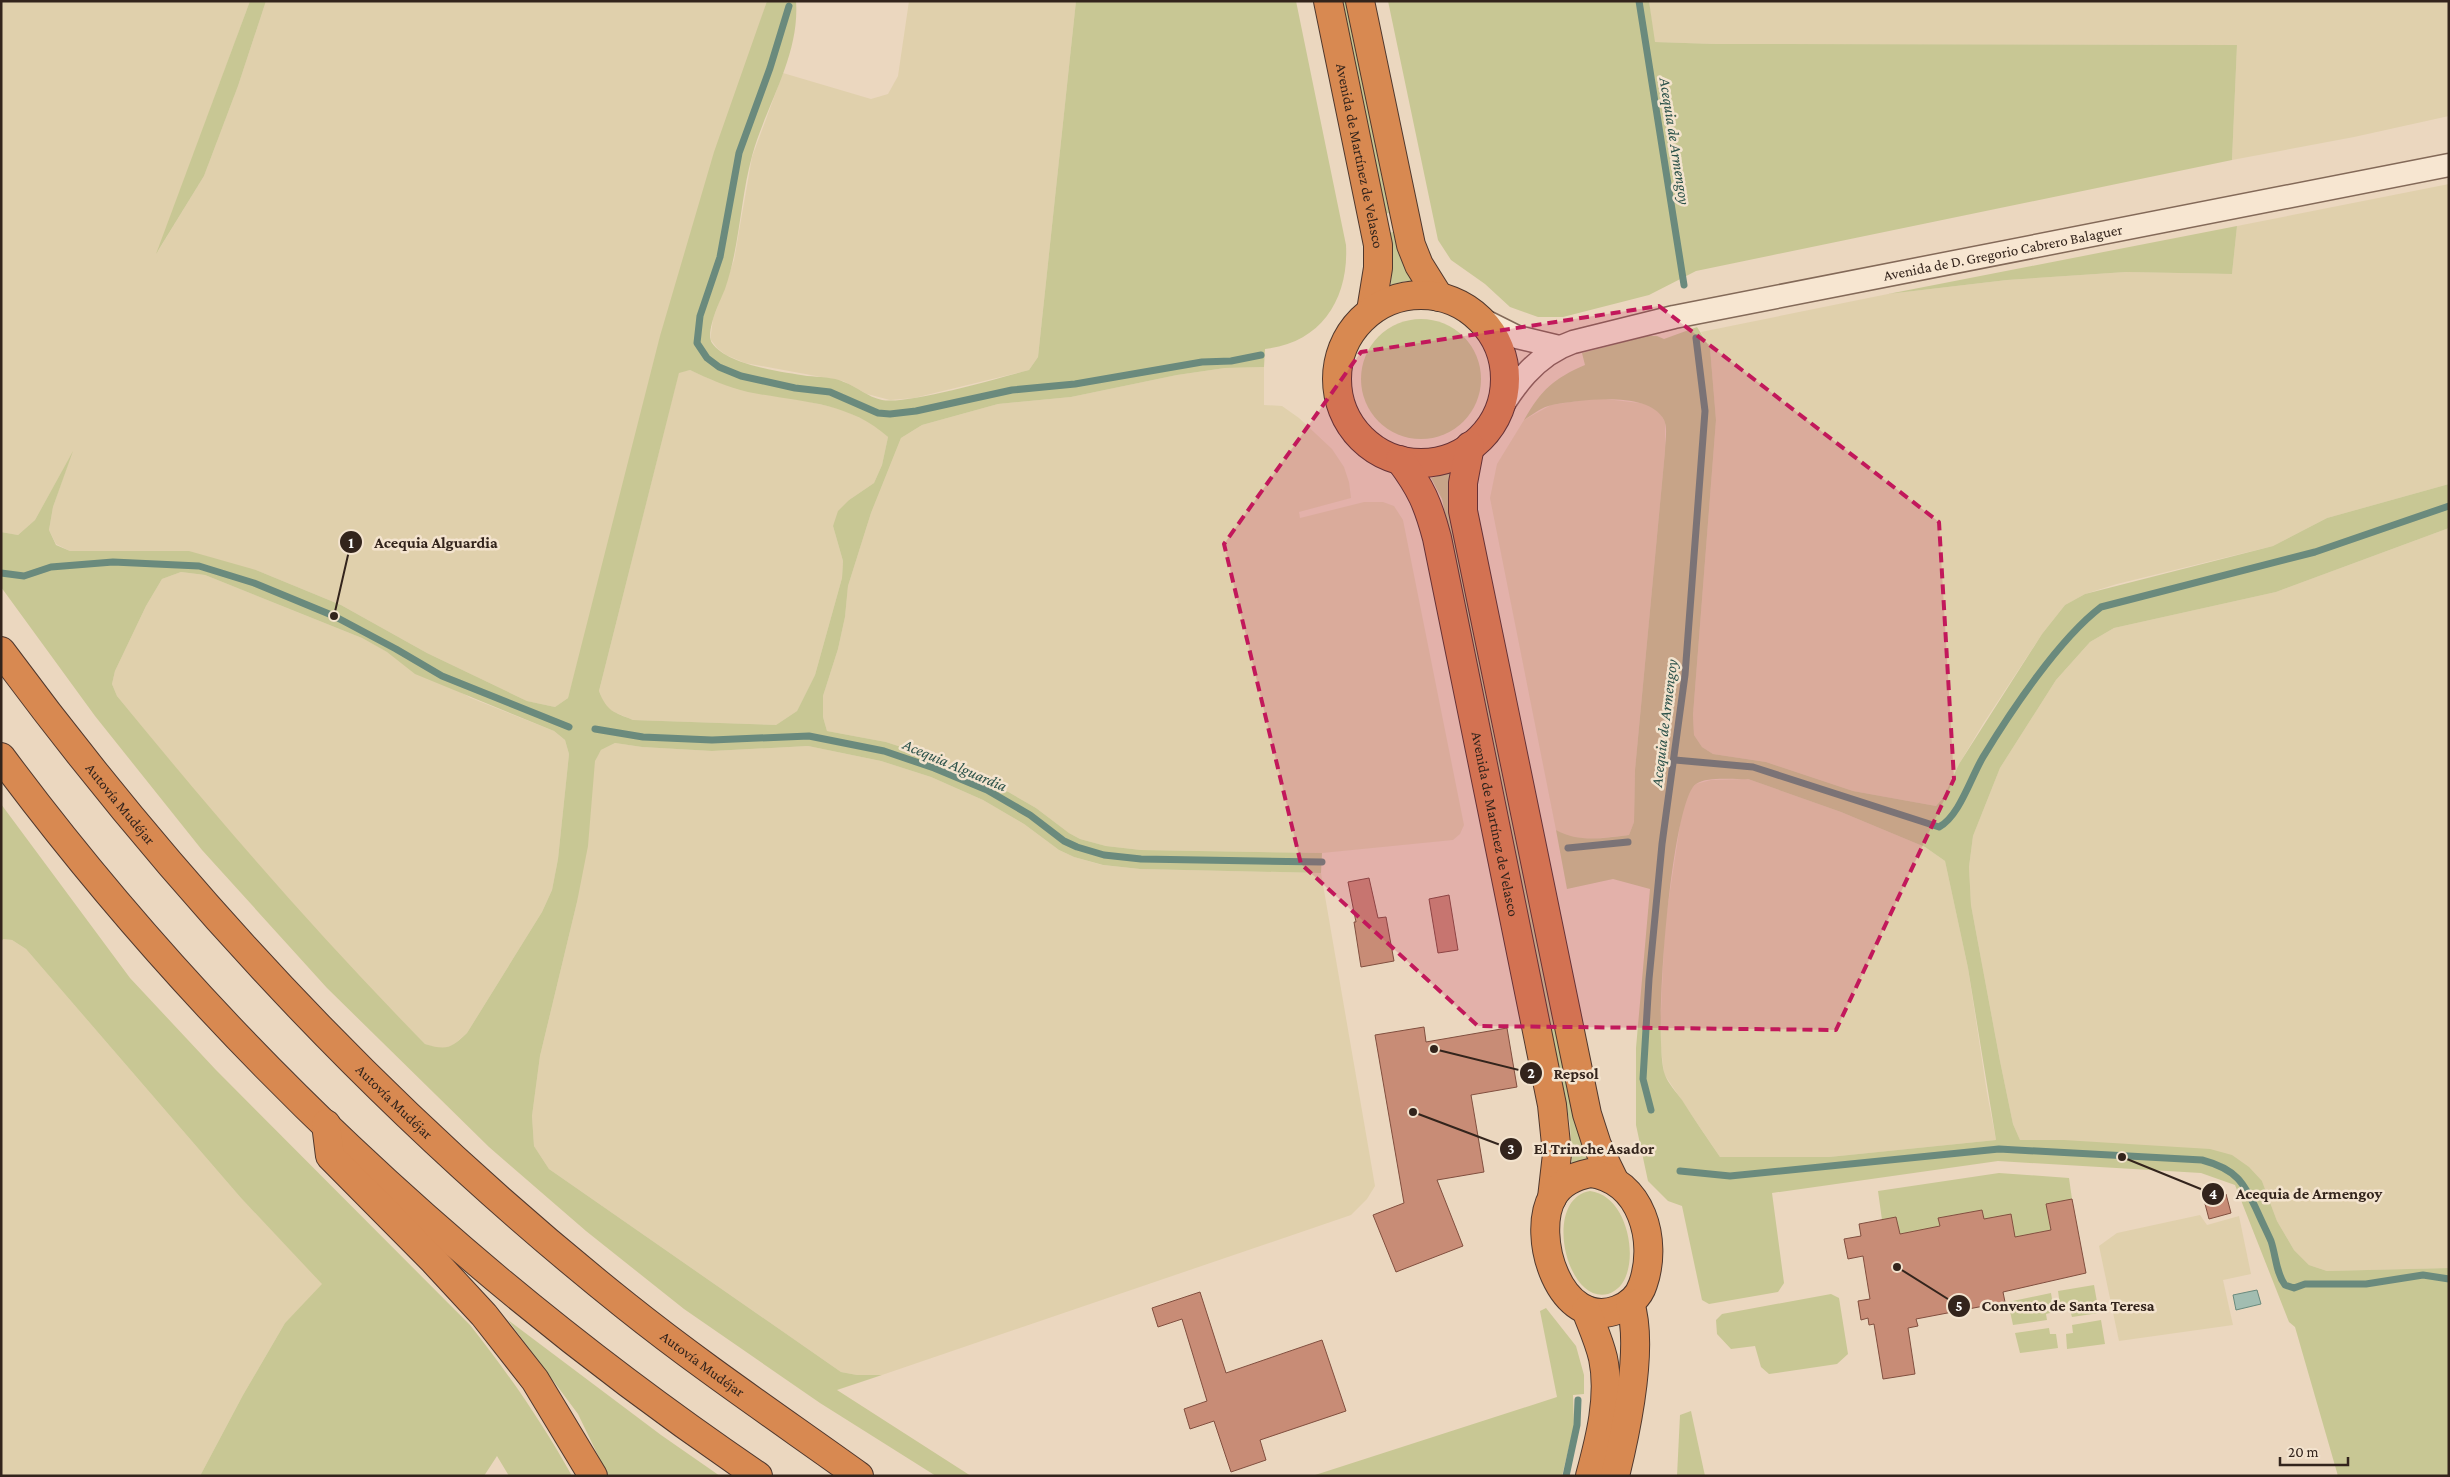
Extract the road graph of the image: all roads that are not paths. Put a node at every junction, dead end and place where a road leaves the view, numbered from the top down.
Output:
1 (1328, 1) edge
2 (1360, 1) edge
3 (2449, 165) edge
4 (1439, 297) junction
5 (1371, 311) junction
6 (1478, 317) junction
7 (1559, 347) junction
8 (1493, 422) junction
9 (1470, 446) junction
10 (1400, 460) junction
11 (1, 651) edge
12 (1, 757) edge
13 (326, 1124) junction
14 (1613, 1178) junction
15 (1552, 1198) junction
16 (1630, 1303) junction
17 (1586, 1310) junction
18 (593, 1476) edge
19 (758, 1476) edge
20 (859, 1476) edge
21 (1590, 1476) edge
22 (1616, 1476) edge

1 - 5 highway, Avenida de Martínez de Velasco
2 - 4 highway, Avenida de Martínez de Velasco
3 - 7 street, Avenida de D. Gregorio Cabrero Balaguer
4 - 5 highway
4 - 6 highway
5 - 10 highway
6 - 7 street, Avenida de D. Gregorio Cabrero Balaguer
6 - 8 highway
7 - 8 street, Avenida de D. Gregorio Cabrero Balaguer
8 - 9 highway
9 - 10 highway
9 - 14 highway, Avenida de Martínez de Velasco
10 - 15 highway, Avenida de Martínez de Velasco
11 - 20 highway, Autovía Mudéjar
12 - 13 highway
13 - 18 highway
13 - 19 highway
14 - 15 highway
14 - 16 highway
15 - 17 highway
16 - 17 highway
16 - 22 highway
17 - 21 highway

